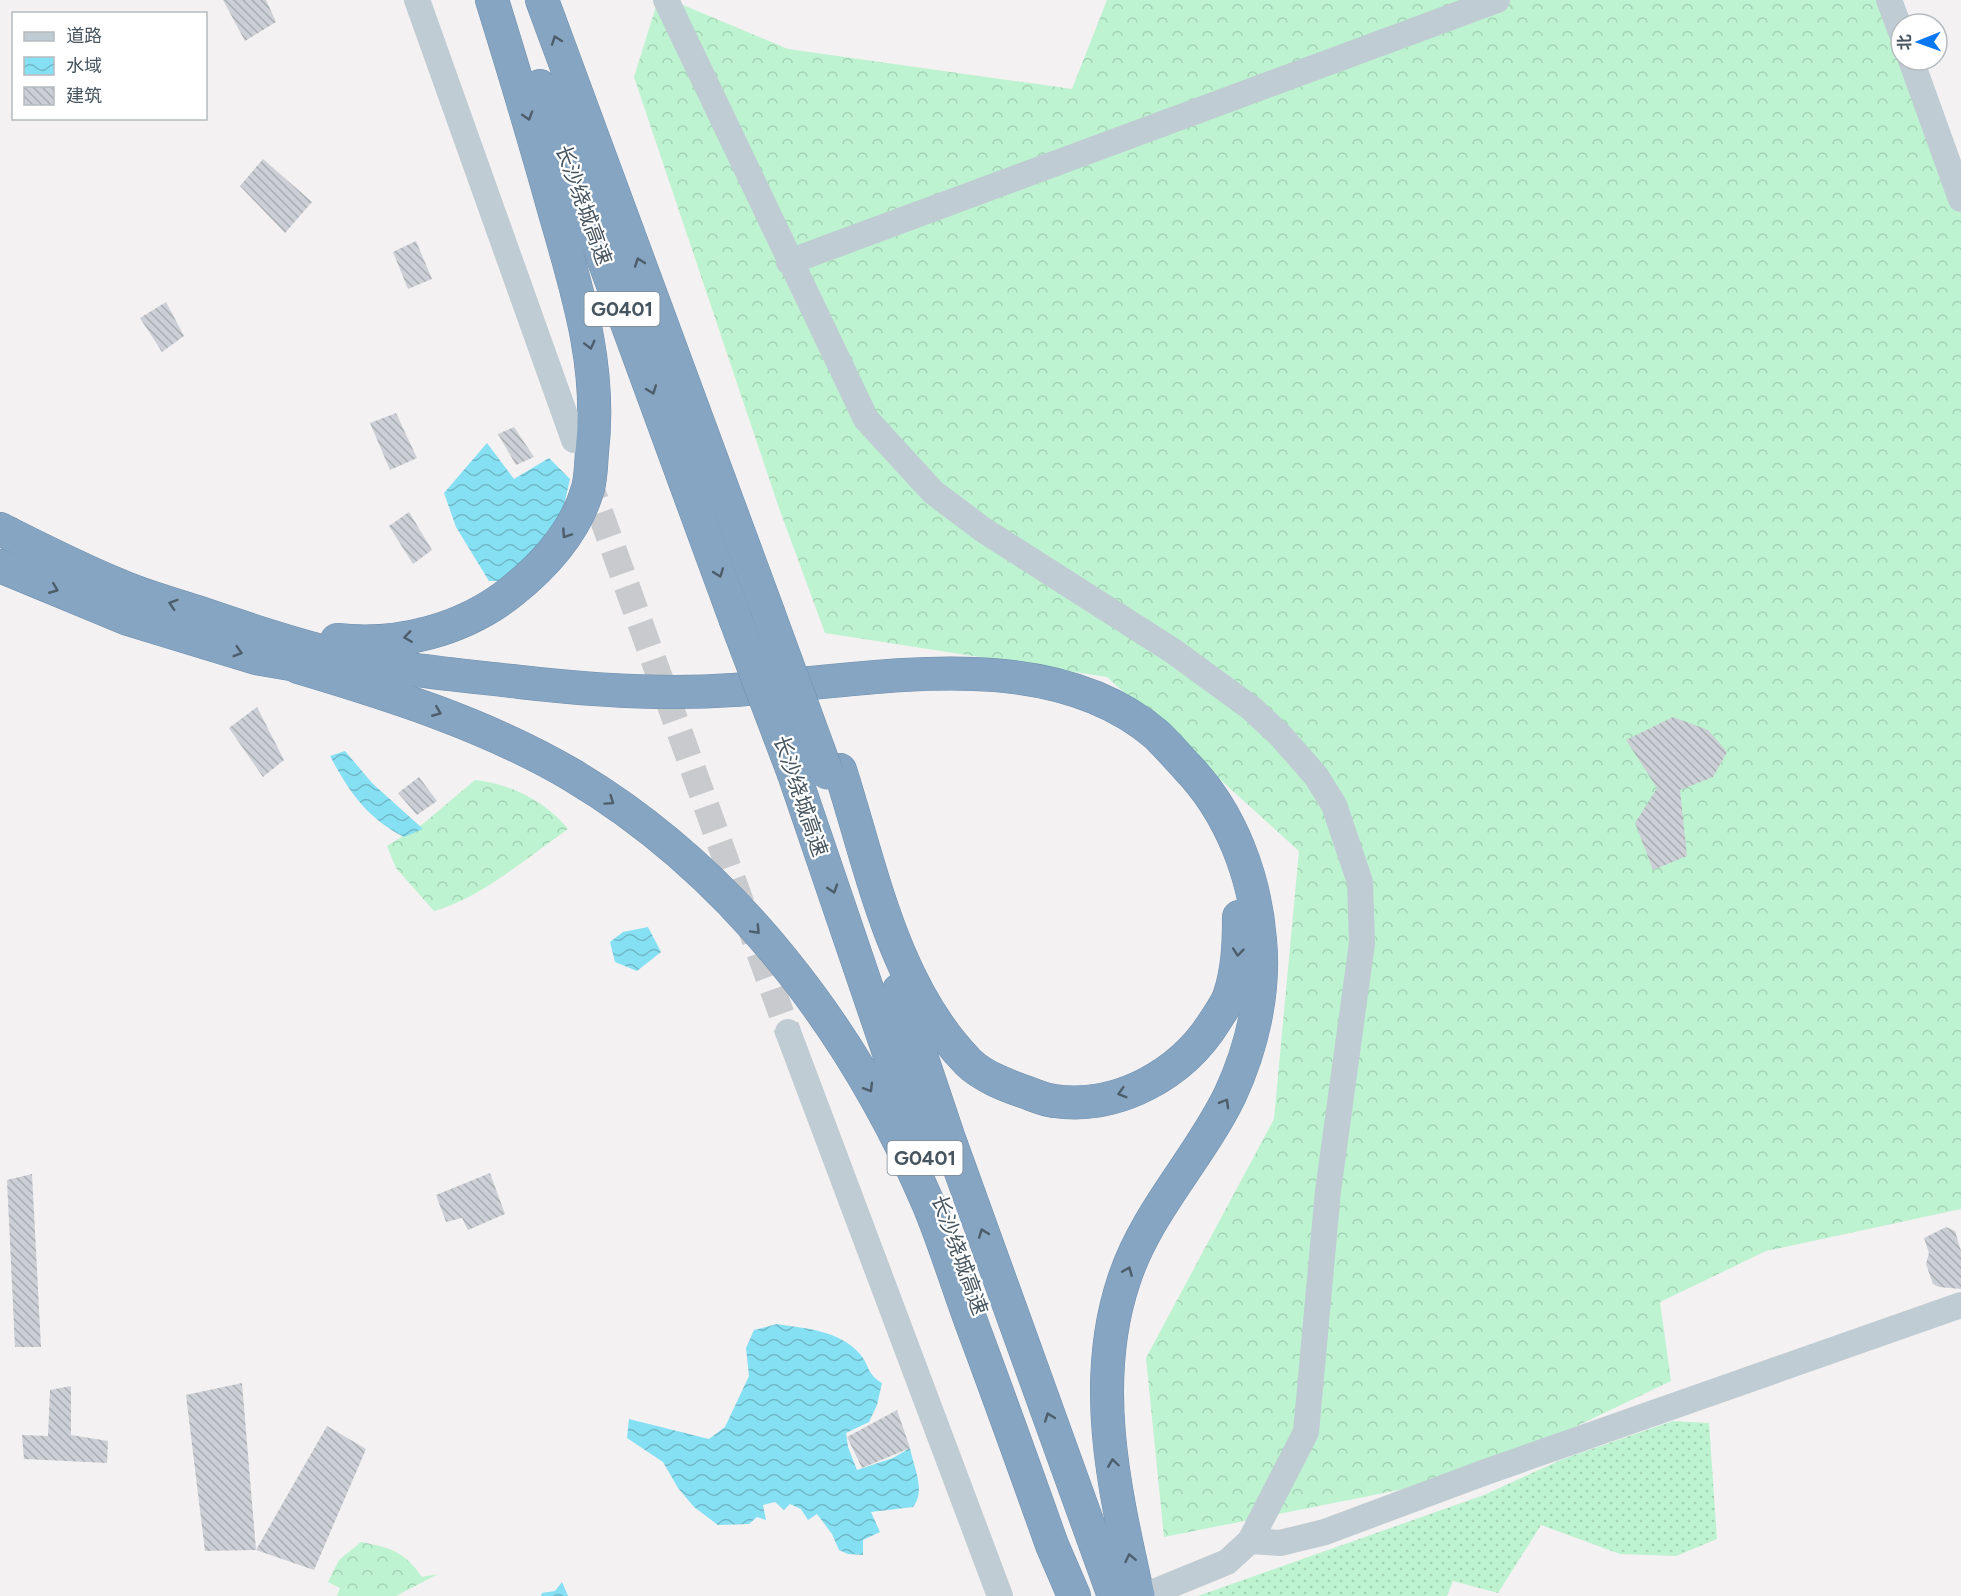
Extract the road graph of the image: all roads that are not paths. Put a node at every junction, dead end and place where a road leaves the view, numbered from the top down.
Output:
1 (417, 0) edge
2 (492, 0) edge
3 (509, 0) edge
4 (542, 0) edge
5 (666, 0) edge
6 (1497, 0) edge
7 (1915, 72) edge
8 (1961, 199) edge
9 (789, 262) junction
10 (574, 440) dead end
11 (0, 529) edge
12 (0, 566) edge
13 (256, 632) junction
14 (282, 662) junction
15 (833, 772) junction
16 (788, 1032) tunnel mouth
17 (1961, 1305) edge
18 (1068, 1539) junction
19 (1250, 1541) junction
20 (1000, 1596) edge
21 (1074, 1596) edge
22 (1082, 1596) edge
23 (1114, 1596) edge
24 (1138, 1596) edge
25 (1144, 1596) edge

1 - 10 street
2 -> 13 highway
3 -> 18 highway, 长沙绕城高速 / G0401, bridge
15 -> 4 highway, 长沙绕城高速 / G0401
5 - 9 street
6 - 9 street
7 - 8 street
9 - 19 street
13 -> 11 highway
12 -> 14 highway
24 -> 13 highway
14 -> 15 highway
14 -> 18 highway
18 -> 15 highway, 长沙绕城高速 / G0401
16 - 20 street
17 - 19 street
18 - 21 highway
18 - 22 highway, 长沙绕城高速 / G0401
18 - 23 highway, 长沙绕城高速 / G0401
19 - 25 street

